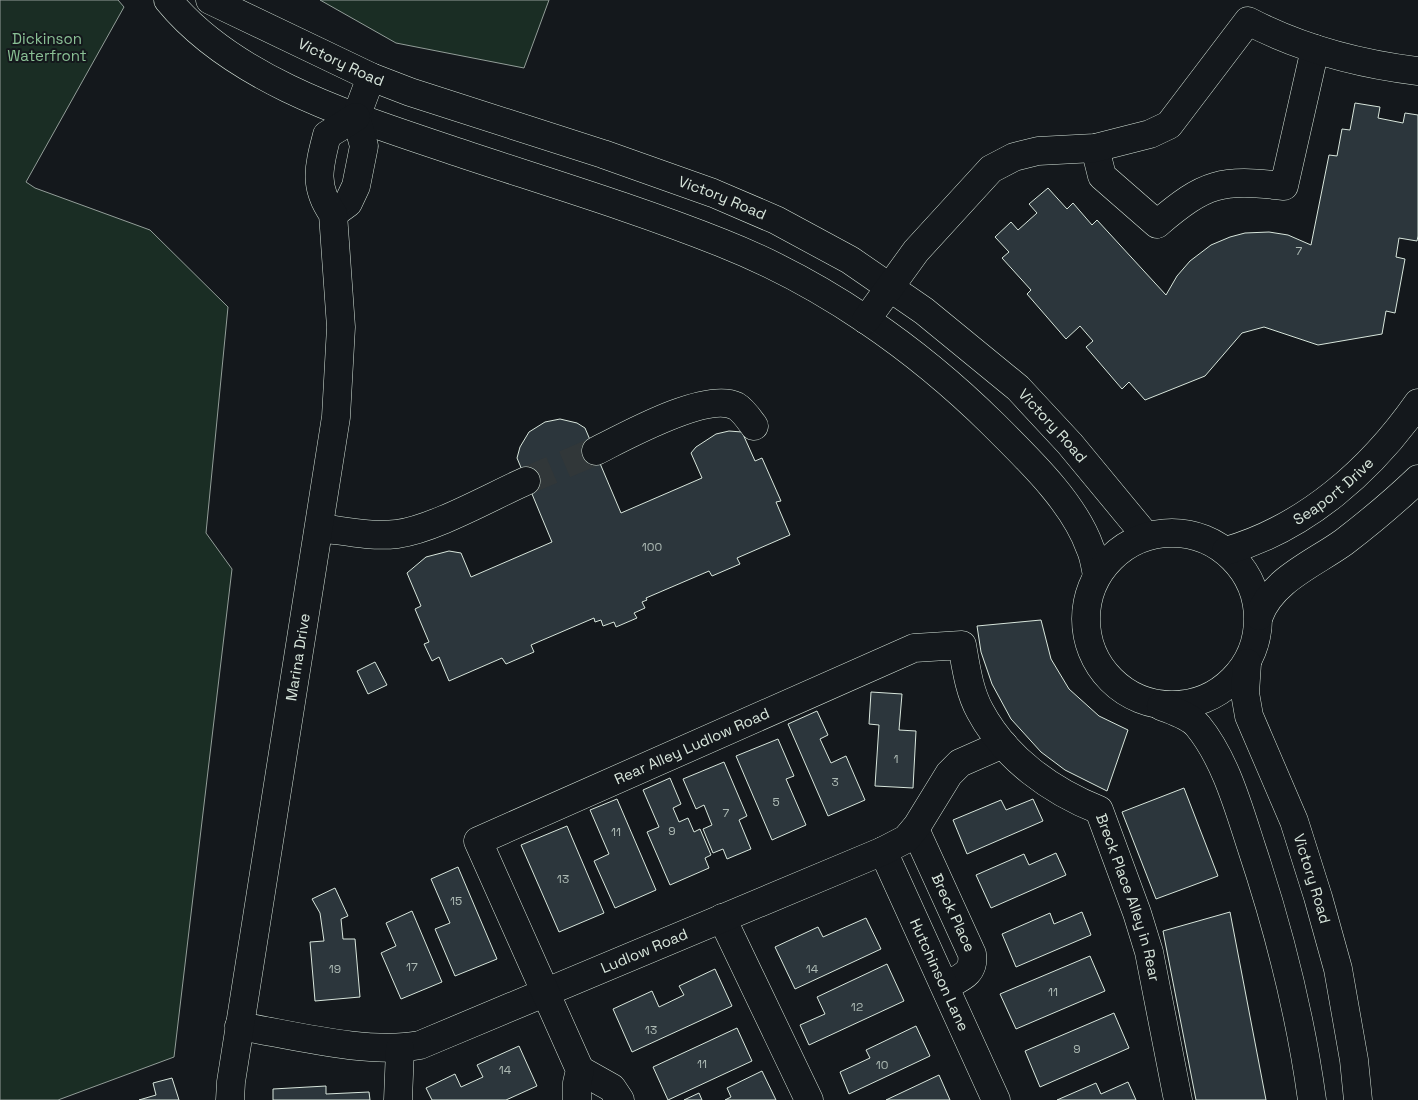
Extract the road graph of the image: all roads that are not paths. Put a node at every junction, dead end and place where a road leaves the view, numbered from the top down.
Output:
1 (168, 0) edge
2 (210, 0) edge
3 (1315, 49) junction
4 (1418, 71) edge
5 (371, 77) junction
6 (356, 117) junction
7 (1095, 148) junction
8 (333, 214) junction
9 (890, 287) junction
10 (866, 320) junction
11 (1418, 404) edge
12 (754, 426) dead end
13 (596, 451) tunnel mouth
14 (1418, 478) edge
15 (526, 481) tunnel mouth
16 (320, 528) junction
17 (1146, 536) junction
18 (1226, 551) junction
19 (1097, 575) junction
20 (1259, 616) junction
21 (1247, 663) junction
22 (1155, 704) junction
23 (1003, 744) junction
24 (915, 829) junction
25 (883, 851) junction
26 (722, 918) junction
27 (945, 986) junction
28 (546, 993) junction
29 (240, 1026) junction
30 (400, 1049) junction
31 (580, 1070) junction
32 (230, 1100) edge
33 (398, 1100) edge
34 (576, 1100) edge
35 (620, 1100) edge
36 (809, 1100) edge
37 (996, 1100) edge
38 (1178, 1100) edge
39 (1312, 1100) edge
40 (1358, 1100) edge

1 - 6 street
2 - 5 street, Victory Road
3 - 4 street
3 - 7 street
3 - 7 street
5 - 6 street
5 - 9 street, Victory Road
6 - 8 street
6 - 8 street, Marina Drive
6 - 10 street
7 - 9 street
8 - 16 street, Marina Drive
9 - 10 street
9 - 17 street, Victory Road
10 - 19 street
11 - 18 street, Seaport Drive
12 - 13 street
14 - 20 street
15 - 16 street
16 - 29 street, Marina Drive
17 - 18 street
17 - 19 street
18 - 20 street
19 - 22 street
20 - 21 street
21 - 22 street
21 - 40 street, Victory Road
22 - 39 street
23 - 24 street, Ludlow Road
23 - 28 street, Rear Alley Ludlow Road
23 - 38 street, Breck Place Alley in Rear
24 - 25 street, Ludlow Road
24 - 27 street, Breck Place
25 - 26 street, Ludlow Road
25 - 27 street, Hutchinson Lane
26 - 28 street, Ludlow Road
26 - 36 street
27 - 37 street, Hutchinson Lane
28 - 30 street, Ludlow Road
28 - 31 street
29 - 30 street, Ludlow Road
29 - 32 street, Marina Drive
30 - 33 street
31 - 34 street
31 - 35 street

